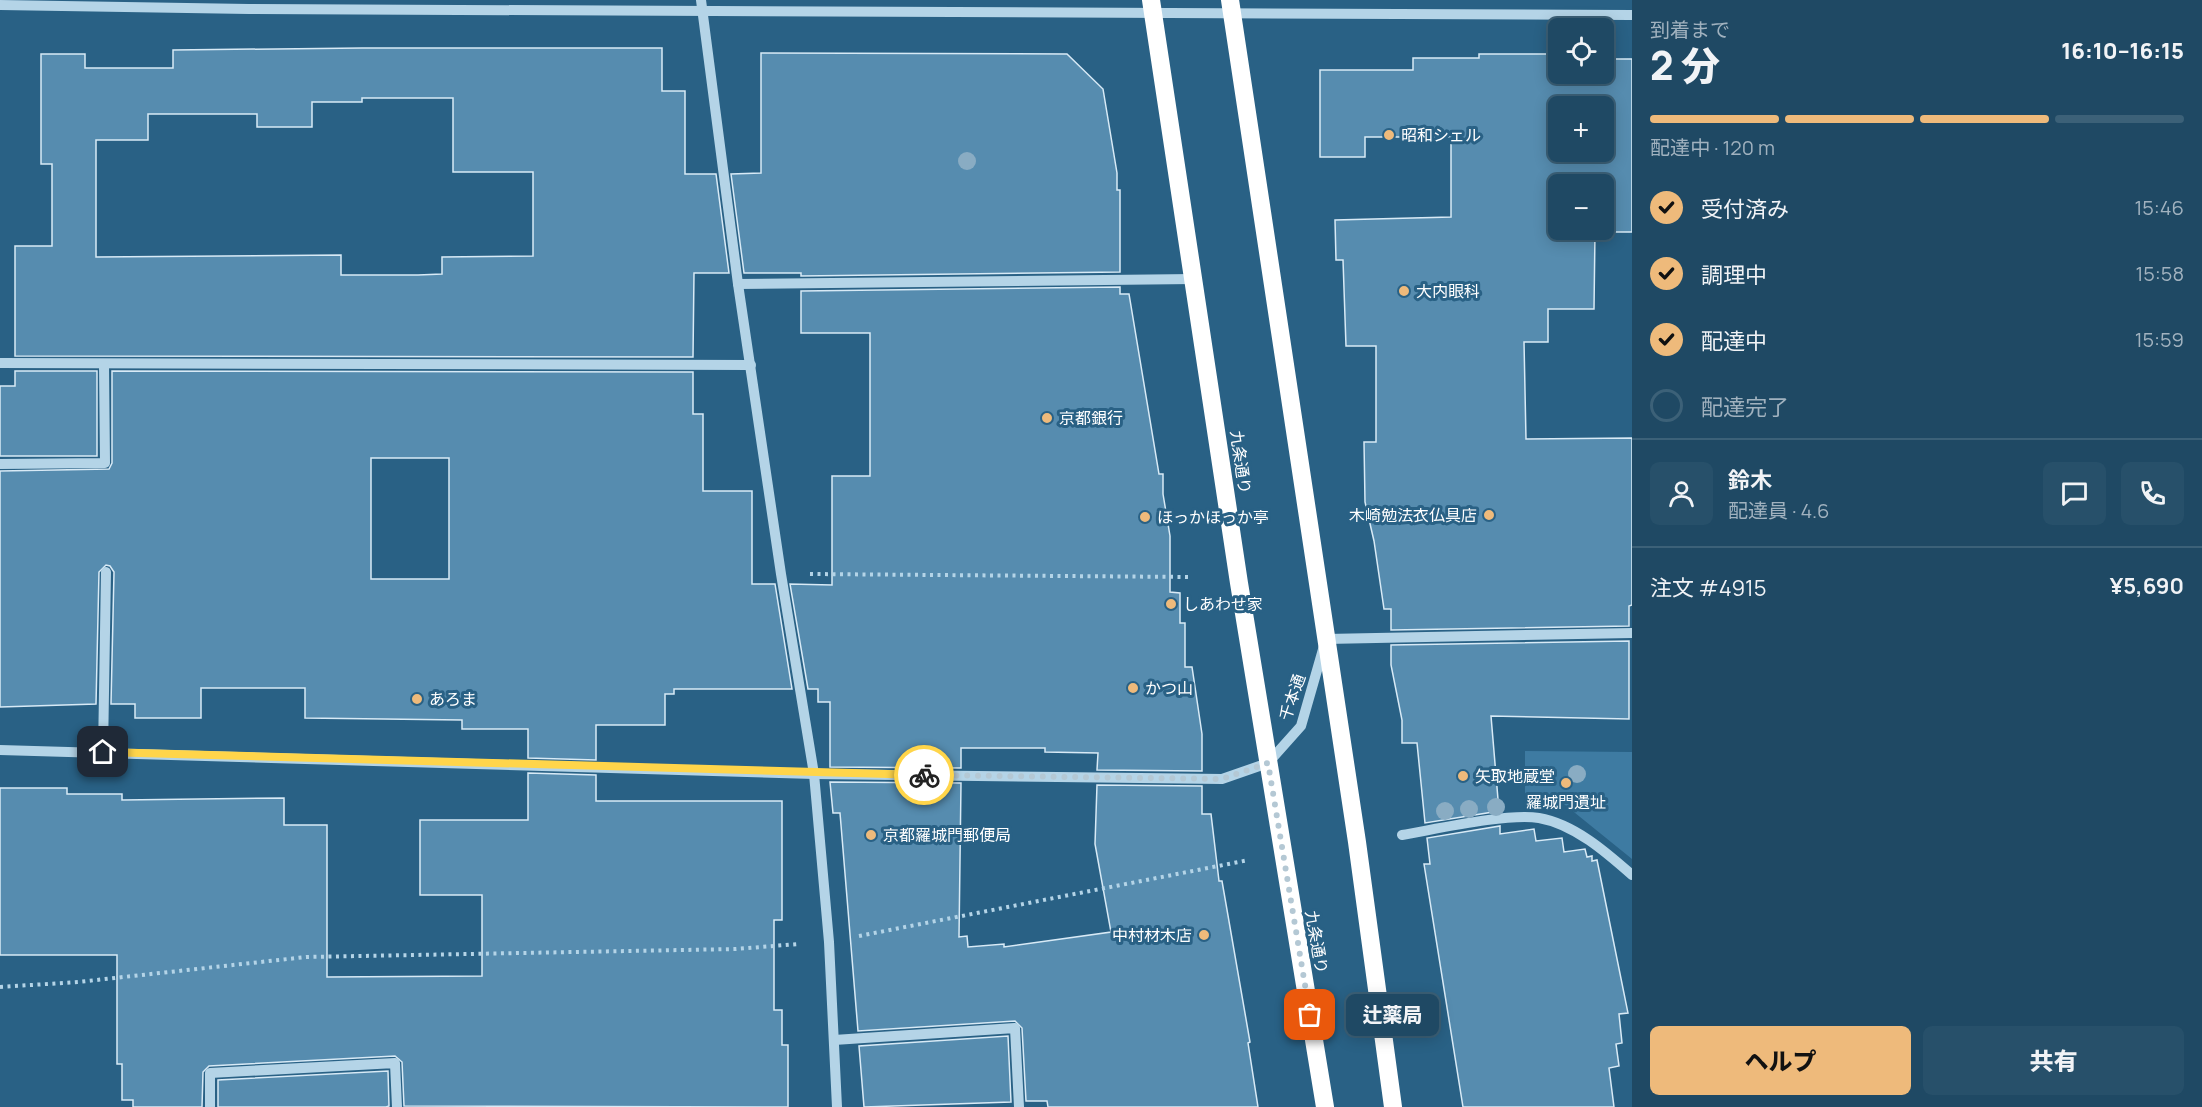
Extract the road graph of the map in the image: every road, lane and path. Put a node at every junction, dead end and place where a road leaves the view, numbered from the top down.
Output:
1 (0, 5) edge
2 (249, 5) edge
3 (702, 5) edge
4 (1152, 7) edge
5 (1231, 7) edge
6 (1632, 15) edge
7 (1194, 279) junction
8 (738, 284) junction
9 (0, 363) edge
10 (751, 365) junction
11 (104, 366) junction
12 (0, 464) edge
13 (106, 572) dead end
14 (781, 574) junction
15 (1190, 577) dead end
16 (1632, 633) edge
17 (1326, 639) junction
18 (0, 750) edge
19 (103, 752) junction
20 (1268, 763) junction
21 (814, 774) junction
22 (1402, 835) dead end
23 (1283, 854) junction
24 (1632, 874) edge
25 (829, 942) junction
26 (0, 987) edge
27 (834, 1040) junction
28 (210, 1107) edge
29 (397, 1107) edge
30 (837, 1107) edge
31 (1019, 1107) edge
32 (1325, 1107) edge
33 (1393, 1107) edge

1 - 2 street
2 - 3 street
3 - 4 street
3 - 8 street
4 - 5 street
4 - 7 highway, 九条通り
5 - 6 street
5 - 17 highway
7 - 8 street
7 - 20 highway, 九条通り
8 - 10 street
9 - 11 street
10 - 11 street
10 - 14 street
11 - 12 street
13 - 19 street
14 - 15 path
14 - 21 street
16 - 17 street
17 - 20 street, 千本通
17 - 33 highway
18 - 19 street, 千本通
19 - 21 street, 千本通
20 - 21 street, 千本通
20 - 23 highway, 九条通り
21 - 25 street
22 - 24 street
23 - 25 path
23 - 32 highway, 九条通り
25 - 26 path
25 - 27 street
27 - 30 street
27 - 31 street
28 - 29 street

